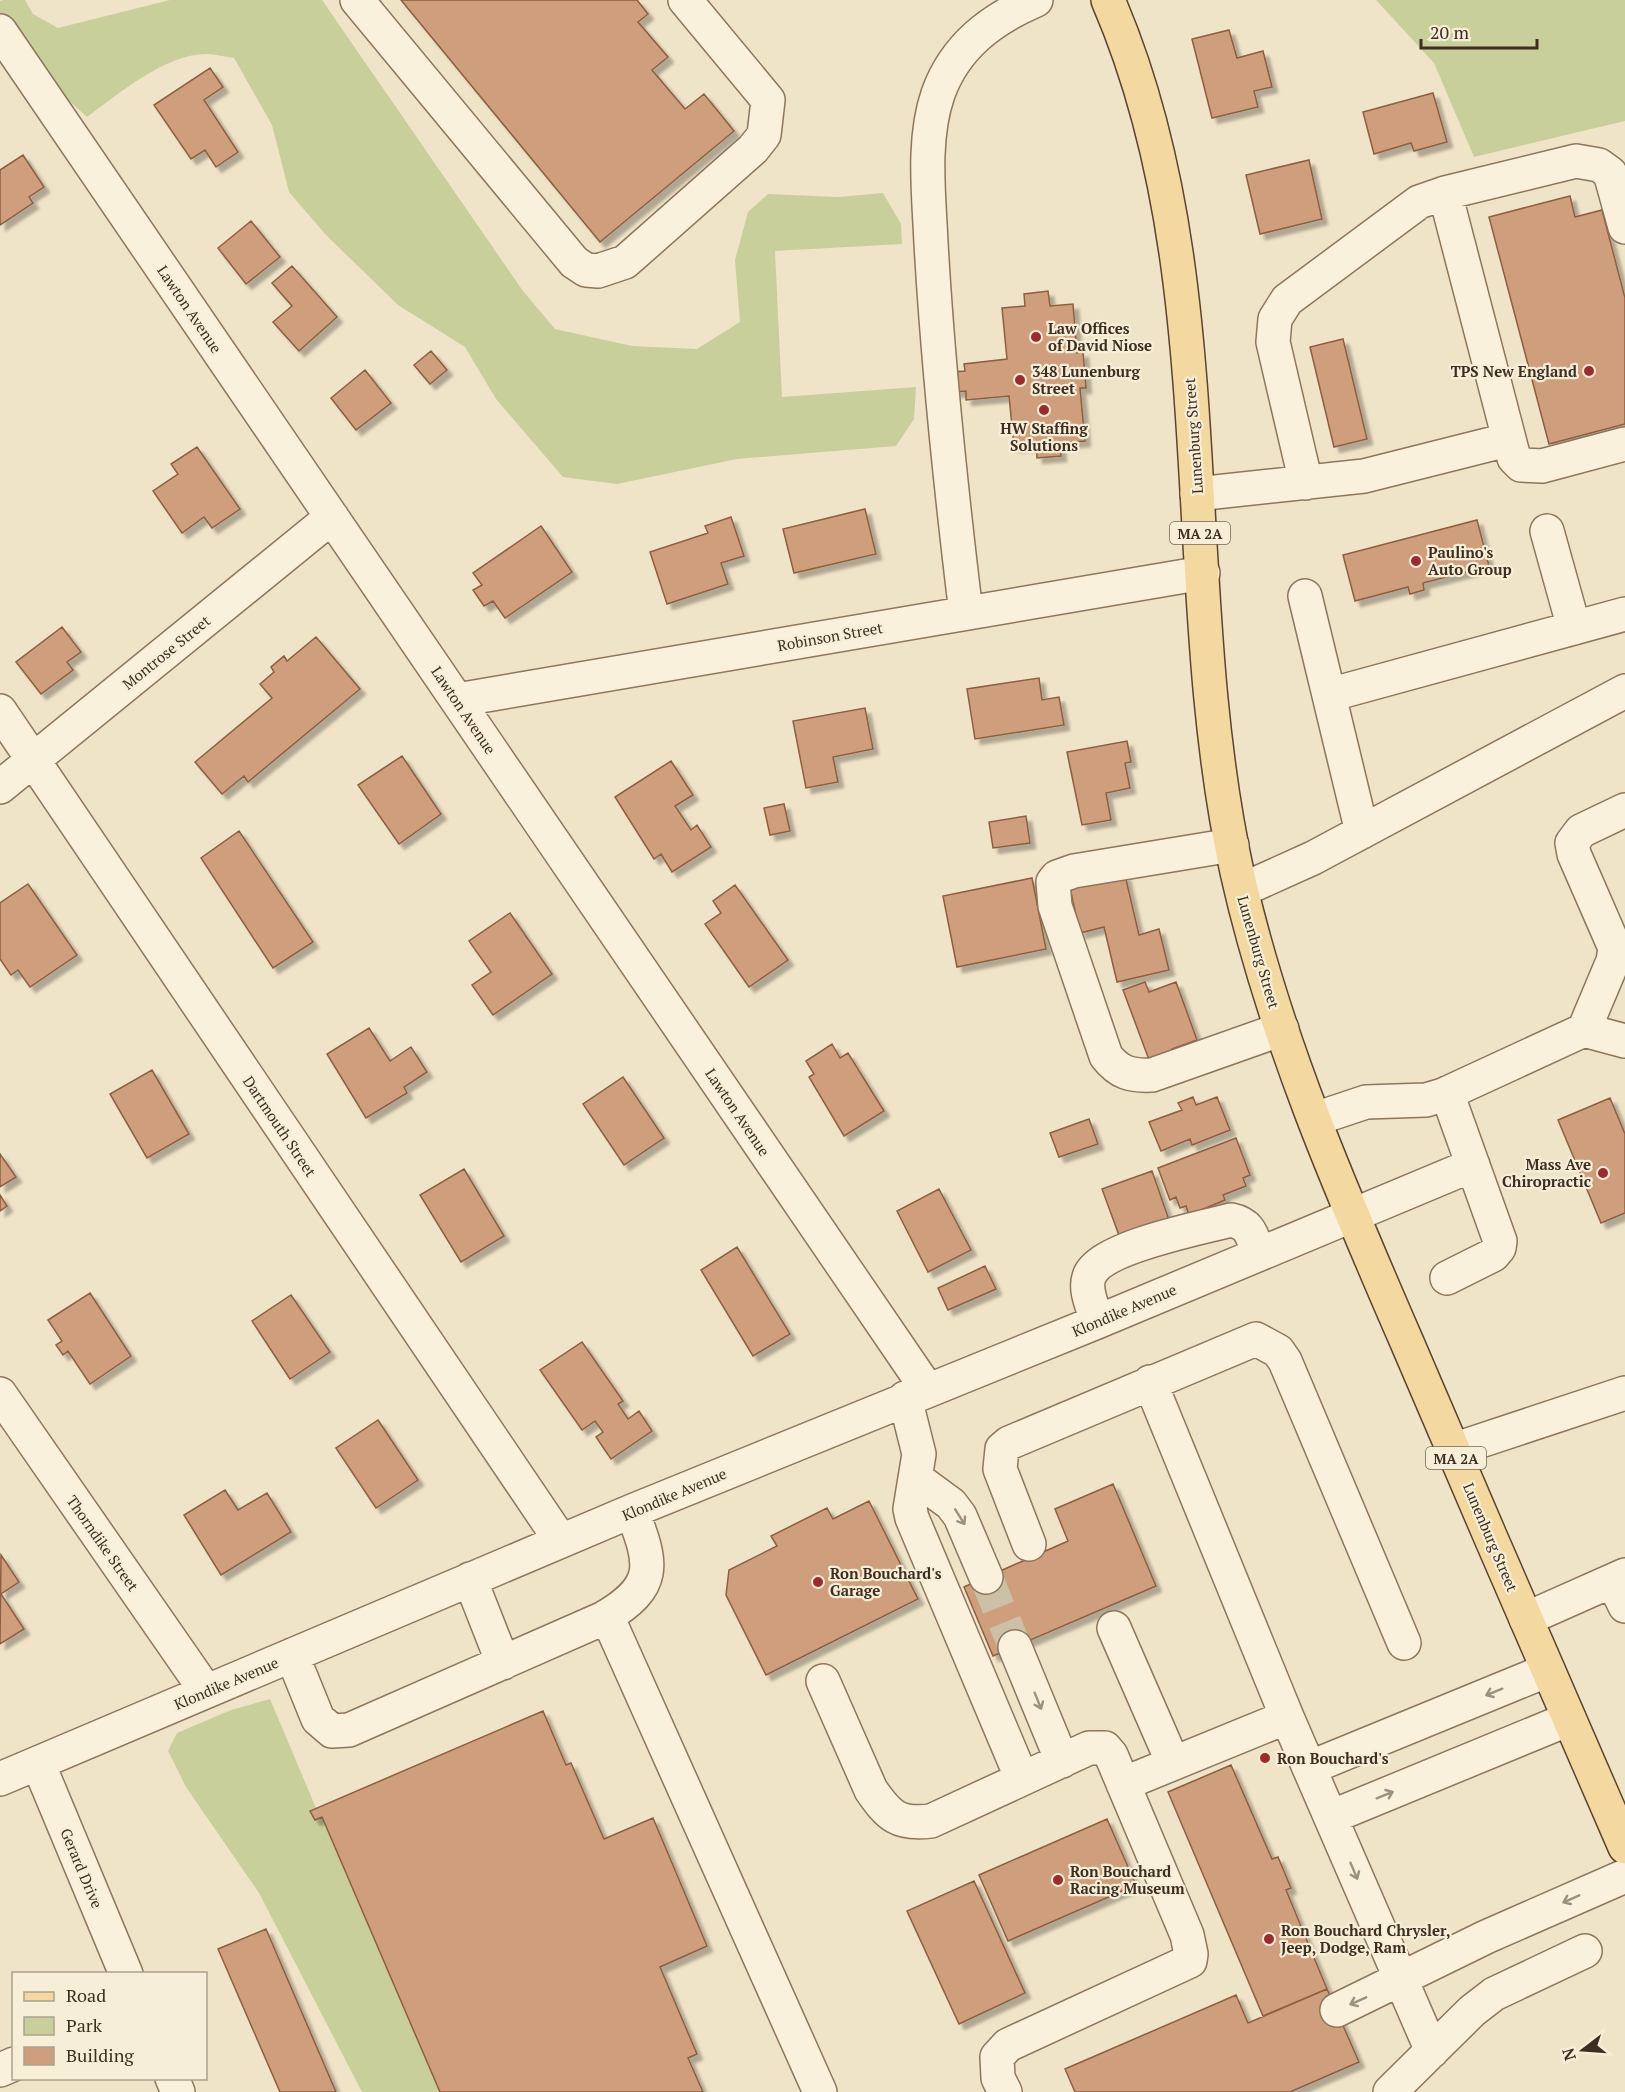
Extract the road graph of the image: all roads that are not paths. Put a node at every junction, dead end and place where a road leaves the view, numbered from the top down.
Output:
1 (357, 0) edge
2 (685, 0) edge
3 (1108, 0) edge
4 (1026, 2) edge
5 (0, 31) edge
6 (1444, 193) junction
7 (1625, 227) edge
8 (1507, 440) junction
9 (1625, 444) edge
10 (1306, 483) junction
11 (1197, 494) junction
12 (332, 517) junction
13 (1547, 531) dead end
14 (1203, 573) junction
15 (1305, 596) dead end
16 (966, 613) junction
17 (1625, 614) edge
18 (1574, 628) junction
19 (1625, 691) edge
20 (1329, 695) junction
21 (457, 700) junction
22 (0, 711) edge
23 (33, 760) junction
24 (0, 787) edge
25 (1625, 810) edge
26 (1362, 832) junction
27 (1232, 845) junction
28 (1242, 890) junction
29 (1282, 1029) junction
30 (1584, 1030) junction
31 (1625, 1041) edge
32 (1447, 1093) junction
33 (1316, 1119) junction
34 (1473, 1165) junction
35 (1351, 1216) junction
36 (1258, 1253) junction
37 (1447, 1278) dead end
38 (1097, 1322) junction
39 (1150, 1382) junction
40 (0, 1394) edge
41 (916, 1394) junction
42 (1625, 1394) edge
43 (1453, 1450) junction
44 (917, 1479) junction
45 (632, 1511) junction
46 (561, 1541) junction
47 (1029, 1544) dead end
48 (986, 1577) tunnel mouth
49 (470, 1579) junction
50 (1621, 1587) edge
51 (607, 1616) junction
52 (1526, 1619) junction
53 (1114, 1628) dead end
54 (1404, 1643) dead end
55 (1015, 1647) tunnel mouth
56 (292, 1655) junction
57 (503, 1663) junction
58 (1548, 1670) junction
59 (823, 1682) dead end
60 (206, 1691) junction
61 (1287, 1717) junction
62 (1569, 1719) junction
63 (1062, 1761) junction
64 (38, 1763) junction
65 (1173, 1763) junction
66 (1309, 1768) junction
67 (0, 1779) edge
68 (1022, 1779) junction
69 (1123, 1784) junction
70 (1331, 1817) junction
71 (1625, 1847) edge
72 (1625, 1876) edge
73 (1585, 1951) dead end
74 (125, 1972) edge
75 (1402, 1980) junction
76 (1337, 2010) dead end
77 (1432, 2051) junction
78 (819, 2092) edge
79 (1005, 2092) edge
80 (1390, 2092) edge

1 - 2 street
3 - 11 main road, Lunenburg Street / MA 2A
4 - 16 street
5 - 12 street, Lawton Avenue
6 - 7 street
6 - 8 street
6 - 10 street
8 - 9 street
8 - 10 street
10 - 11 street
11 - 14 main road, Lunenburg Street / MA 2A
12 - 21 street, Lawton Avenue
12 - 23 street, Montrose Street
13 - 18 street
14 - 16 street, Robinson Street
14 - 27 main road, Lunenburg Street / MA 2A
15 - 20 street
16 - 21 street, Robinson Street
17 - 18 street
18 - 20 street
19 - 26 street
20 - 26 street
21 - 41 street, Lawton Avenue
22 - 23 street, Dartmouth Street
23 - 24 street, Montrose Street
23 - 46 street, Dartmouth Street
25 - 30 street
26 - 28 street
27 - 28 main road, Lunenburg Street / MA 2A
27 - 29 street
28 - 29 main road, Lunenburg Street / MA 2A
29 - 33 main road, Lunenburg Street / MA 2A
30 - 31 street
30 - 32 street
32 - 33 street
32 - 34 street
33 - 35 main road, Lunenburg Street / MA 2A
34 - 35 street, Klondike Avenue
34 - 37 street
35 - 36 street, Klondike Avenue
35 - 43 main road, Lunenburg Street / MA 2A
36 - 38 street, Klondike Avenue
36 - 38 street
38 - 41 street, Klondike Avenue
39 - 47 street
39 - 54 street
39 - 61 street
40 - 60 street, Thorndike Street
41 - 44 street, Lawton Avenue
41 - 45 street, Klondike Avenue
42 - 43 street
43 - 52 main road, Lunenburg Street / MA 2A
44 -> 48 street
44 - 68 street, Lawton Avenue
45 - 46 street, Klondike Avenue
45 - 51 street
46 - 49 street, Klondike Avenue
49 - 56 street, Klondike Avenue
49 - 57 street
50 - 52 street
51 - 57 street
51 - 78 street
52 - 58 main road, Lunenburg Street / MA 2A
53 - 65 street
55 -> 63 street
56 - 57 street
56 - 60 street, Klondike Avenue
58 - 62 main road, Lunenburg Street / MA 2A
58 -> 66 street
59 - 68 street
60 - 64 street, Klondike Avenue
61 - 65 street
61 - 66 street
70 -> 62 street
62 - 71 main road, Lunenburg Street / MA 2A
63 - 68 street
63 - 69 street
64 - 67 street, Klondike Avenue
64 - 74 street, Gerard Drive
65 - 69 street
66 - 70 street
69 - 79 street
70 -> 75 street
72 -> 75 street
73 - 77 street
75 -> 76 street
75 - 77 street
77 - 80 street

